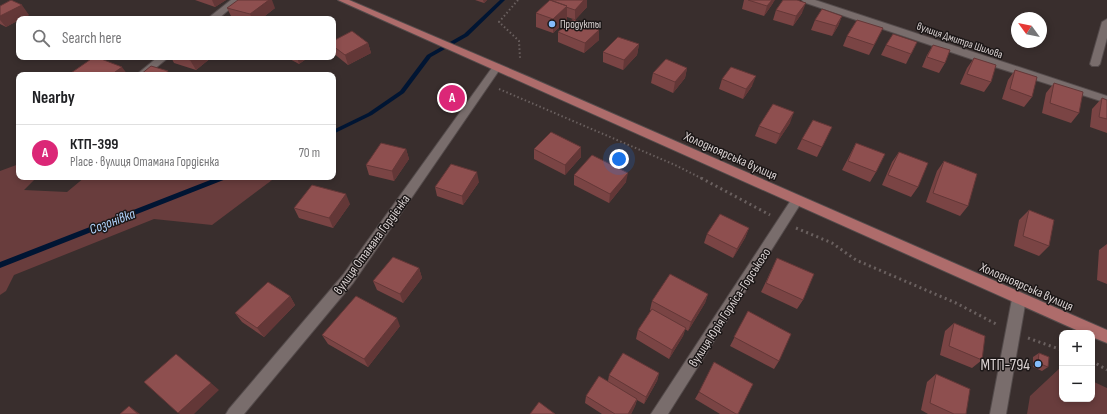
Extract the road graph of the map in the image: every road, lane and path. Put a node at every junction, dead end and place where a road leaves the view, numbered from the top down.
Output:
1 (236, 0) edge
2 (342, 0) edge
3 (518, 0) edge
4 (806, 0) edge
5 (216, 16) edge
6 (1107, 22) edge
7 (520, 58) dead end
8 (160, 60) edge
9 (1096, 64) dead end
10 (497, 67) junction
11 (145, 72) edge
12 (1107, 100) edge
13 (797, 200) junction
14 (1019, 299) junction
15 (1107, 337) edge
16 (1095, 363) edge
17 (1107, 370) edge
18 (234, 414) edge
19 (659, 414) edge
20 (998, 414) edge

1 - 5 street
2 - 10 main road, Холодноярська вулиця
3 - 7 path
4 - 12 street, вулиця Дмитра Шилова
6 - 9 street
8 - 11 street
10 - 13 main road, Холодноярська вулиця
10 - 18 street, вулиця Отамана Гордієнка
13 - 14 main road, Холодноярська вулиця
13 - 19 street, вулиця Юрія Горліса-Горського
14 - 15 main road, Холодноярська вулиця
14 - 20 street
16 - 17 path

